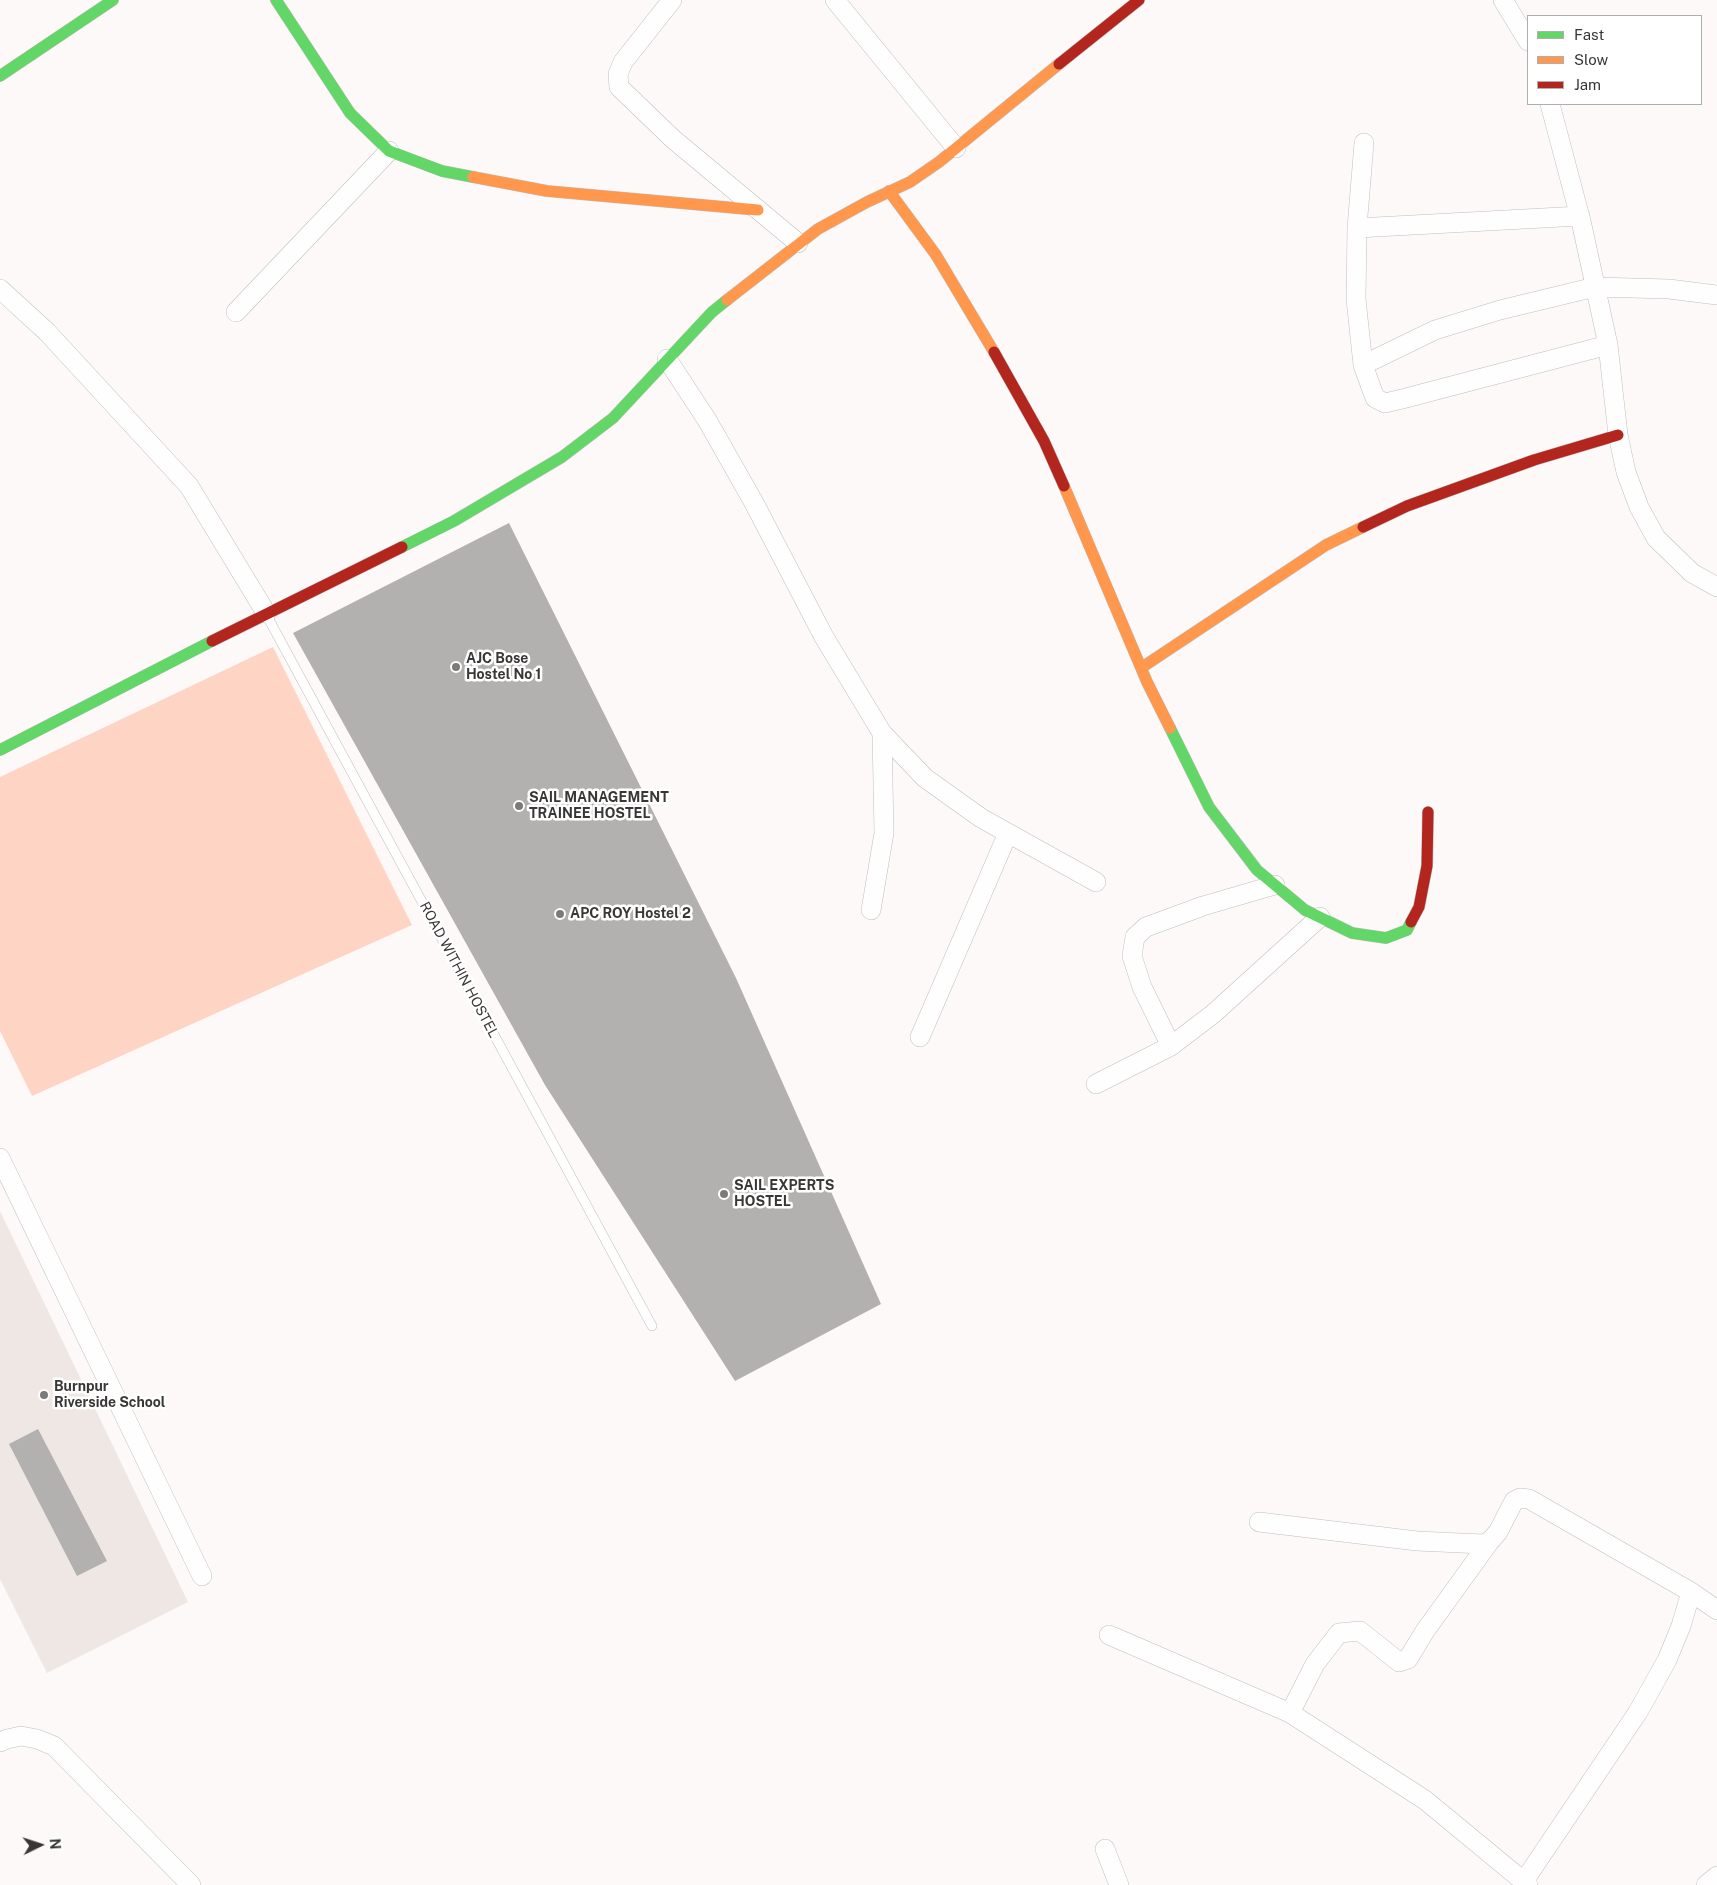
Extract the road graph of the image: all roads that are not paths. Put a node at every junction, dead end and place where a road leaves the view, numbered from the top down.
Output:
1 (113, 0) edge
2 (276, 0) edge
3 (672, 0) edge
4 (835, 0) edge
5 (1139, 0) edge
6 (1503, 0) edge
7 (1527, 39) edge
8 (0, 76) edge
9 (1550, 105) edge
10 (1364, 143) dead end
11 (956, 148) junction
12 (389, 150) junction
13 (889, 191) junction
14 (758, 210) junction
15 (1580, 216) junction
16 (1357, 228) junction
17 (798, 243) junction
18 (1595, 286) junction
19 (0, 289) edge
20 (1717, 295) edge
21 (236, 312) dead end
22 (1608, 345) junction
23 (667, 359) junction
24 (1363, 365) junction
25 (1618, 435) junction
26 (1717, 587) edge
27 (266, 613) junction
28 (1141, 668) junction
29 (882, 733) junction
30 (0, 750) edge
31 (1428, 812) dead end
32 (1008, 833) junction
33 (1096, 882) dead end
34 (1275, 885) junction
35 (871, 910) dead end
36 (1320, 917) junction
37 (920, 1037) dead end
38 (1171, 1046) junction
39 (1096, 1084) dead end
40 (0, 1158) edge
41 (652, 1326) dead end
42 (1259, 1522) dead end
43 (1490, 1541) junction
44 (202, 1576) dead end
45 (1690, 1592) junction
46 (1717, 1610) edge
47 (1109, 1635) dead end
48 (1290, 1713) junction
49 (4, 1741) edge
50 (1105, 1850) dead end
51 (1717, 1876) edge
52 (1526, 1883) edge
53 (191, 1885) edge
54 (1119, 1885) edge
55 (1706, 1885) edge

1 - 8 street
2 - 12 street
3 - 14 street
4 - 11 street
5 - 11 street
6 - 7 street
9 - 15 street
10 - 16 street
11 - 13 street
12 - 14 street
12 - 21 street
13 - 17 street
13 - 28 street
14 - 17 street
15 - 16 street
15 - 18 street
16 - 24 street
17 - 23 street
18 - 20 street
18 - 22 street
18 - 24 street
19 - 27 street
22 - 24 street
22 - 25 street
23 - 27 street
23 - 29 street
25 - 26 street
25 - 28 street
27 - 30 street
27 - 41 lane, ROAD WITHIN HOSTEL
28 - 34 street
29 - 32 street
29 - 35 street
31 - 36 street
32 - 33 street
32 - 37 street
34 - 36 street
34 - 38 street
36 - 38 street
38 - 39 street
40 - 44 street
42 - 43 street
43 - 45 street
43 - 48 street
45 - 46 street
45 - 52 street
47 - 48 street
48 - 52 street
49 - 53 street
50 - 54 street
51 - 55 street

